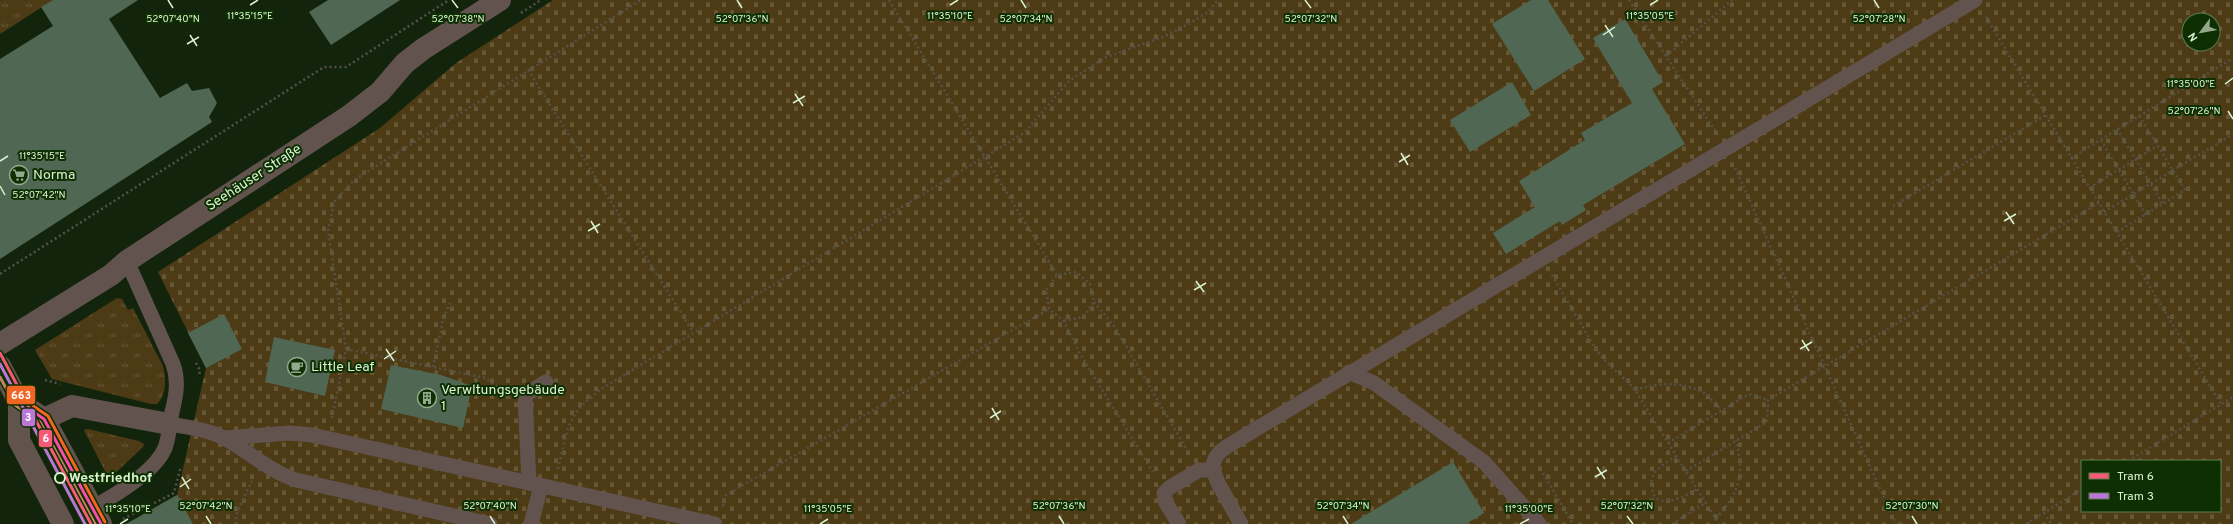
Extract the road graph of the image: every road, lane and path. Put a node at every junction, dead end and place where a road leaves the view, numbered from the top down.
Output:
1 (449, 0) edge
2 (500, 0) edge
3 (641, 0) edge
4 (889, 0) edge
5 (1218, 0) edge
6 (1630, 0) edge
7 (1732, 0) edge
8 (1975, 0) edge
9 (1984, 14) dead end
10 (1666, 56) junction
11 (2233, 58) edge
12 (528, 70) junction
13 (2046, 115) junction
14 (2139, 116) junction
15 (2117, 129) junction
16 (2233, 134) edge
17 (2101, 140) junction
18 (2157, 146) junction
19 (1727, 149) junction
20 (986, 158) junction
21 (2071, 158) junction
22 (2135, 159) junction
23 (2119, 169) junction
24 (2172, 171) junction
25 (2150, 184) junction
26 (2089, 188) junction
27 (2134, 194) junction
28 (2099, 204) junction
29 (2163, 204) junction
30 (1894, 206) dead end
31 (2104, 212) junction
32 (2146, 214) junction
33 (2117, 232) junction
34 (1542, 258) junction
35 (127, 261) junction
36 (0, 274) edge
37 (1057, 275) junction
38 (1094, 302) junction
39 (450, 303) dead end
40 (1049, 309) junction
41 (1064, 321) junction
42 (693, 332) junction
43 (0, 344) edge
44 (346, 349) junction
45 (0, 366) edge
46 (1824, 366) junction
47 (432, 367) junction
48 (1349, 372) junction
49 (45, 380) dead end
50 (546, 382) dead end
51 (67, 386) dead end
52 (1635, 390) junction
53 (525, 396) junction
54 (2233, 397) edge
55 (1768, 400) junction
56 (19, 402) junction
57 (2221, 404) junction
58 (1721, 410) junction
59 (44, 419) junction
60 (169, 424) junction
61 (225, 438) junction
62 (328, 438) junction
63 (1736, 440) junction
64 (1668, 443) junction
65 (1676, 456) junction
66 (2130, 460) edge
67 (261, 463) junction
68 (1206, 470) junction
69 (1686, 471) junction
70 (1543, 472) dead end
71 (541, 486) junction
72 (1697, 490) junction
73 (2081, 490) edge
74 (1165, 491) junction
75 (1705, 503) junction
76 (722, 510) dead end
77 (2044, 513) junction
78 (97, 516) edge
79 (1716, 519) junction
80 (63, 524) edge
81 (236, 524) edge
82 (490, 524) edge
83 (531, 524) edge
84 (715, 524) edge
85 (1179, 524) edge
86 (1241, 524) edge
87 (1539, 524) edge
88 (1573, 524) edge
89 (1672, 524) edge
90 (1718, 524) edge
91 (1896, 524) edge
92 (2026, 524) edge
93 (2051, 524) edge

1 - 36 path
2 - 35 street, Seehäuser Straße
3 - 12 path
4 - 20 path
5 - 20 path
6 - 10 path
7 - 10 path
8 - 19 lane
9 - 13 path
10 - 19 path
11 - 14 path
12 - 42 path
12 - 44 path
13 - 21 path
13 - 30 path
14 - 15 path
14 - 18 path
15 - 17 path
15 - 22 path
16 - 24 path
17 - 21 path
17 - 23 path
18 - 22 path
18 - 24 path
19 - 34 lane
19 - 46 path
20 - 37 path
20 - 42 path
21 - 26 path
22 - 23 path
22 - 25 path
23 - 26 path
23 - 27 path
24 - 25 path
24 - 29 path
25 - 27 path
25 - 29 path
26 - 28 path
27 - 31 path
27 - 32 path
28 - 31 path
28 - 46 path
29 - 32 path
31 - 33 path
32 - 33 path
33 - 57 path
34 - 48 lane
34 - 52 path
35 - 43 street, Seehäuser Straße
35 - 60 lane
37 - 38 path
37 - 40 path
38 - 41 path
38 - 68 path
39 - 47 path
40 - 41 path
40 - 76 path
41 - 74 path
42 - 71 path
44 - 47 path
44 - 62 path
45 - 56 main road
46 - 55 path
46 - 91 path
47 - 53 path
48 - 68 lane
48 - 87 lane
49 - 51 path
50 - 53 lane
52 - 58 path
52 - 64 path
53 - 71 lane
54 - 57 path
55 - 58 path
55 - 63 path
56 - 59 main road
56 - 80 main road
57 - 66 path
58 - 64 path
59 - 60 street
59 - 78 main road
60 - 61 lane
60 - 78 lane
61 - 62 lane
61 - 67 lane
62 - 71 lane
63 - 69 path
63 - 79 path
64 - 65 path
65 - 69 path
65 - 72 path
67 - 81 path
67 - 82 lane
68 - 74 lane
68 - 86 lane
69 - 72 path
70 - 88 path
71 - 83 lane
71 - 84 lane
72 - 75 path
73 - 77 path
74 - 85 lane
75 - 79 path
75 - 89 path
77 - 92 path
77 - 93 path
79 - 90 path

